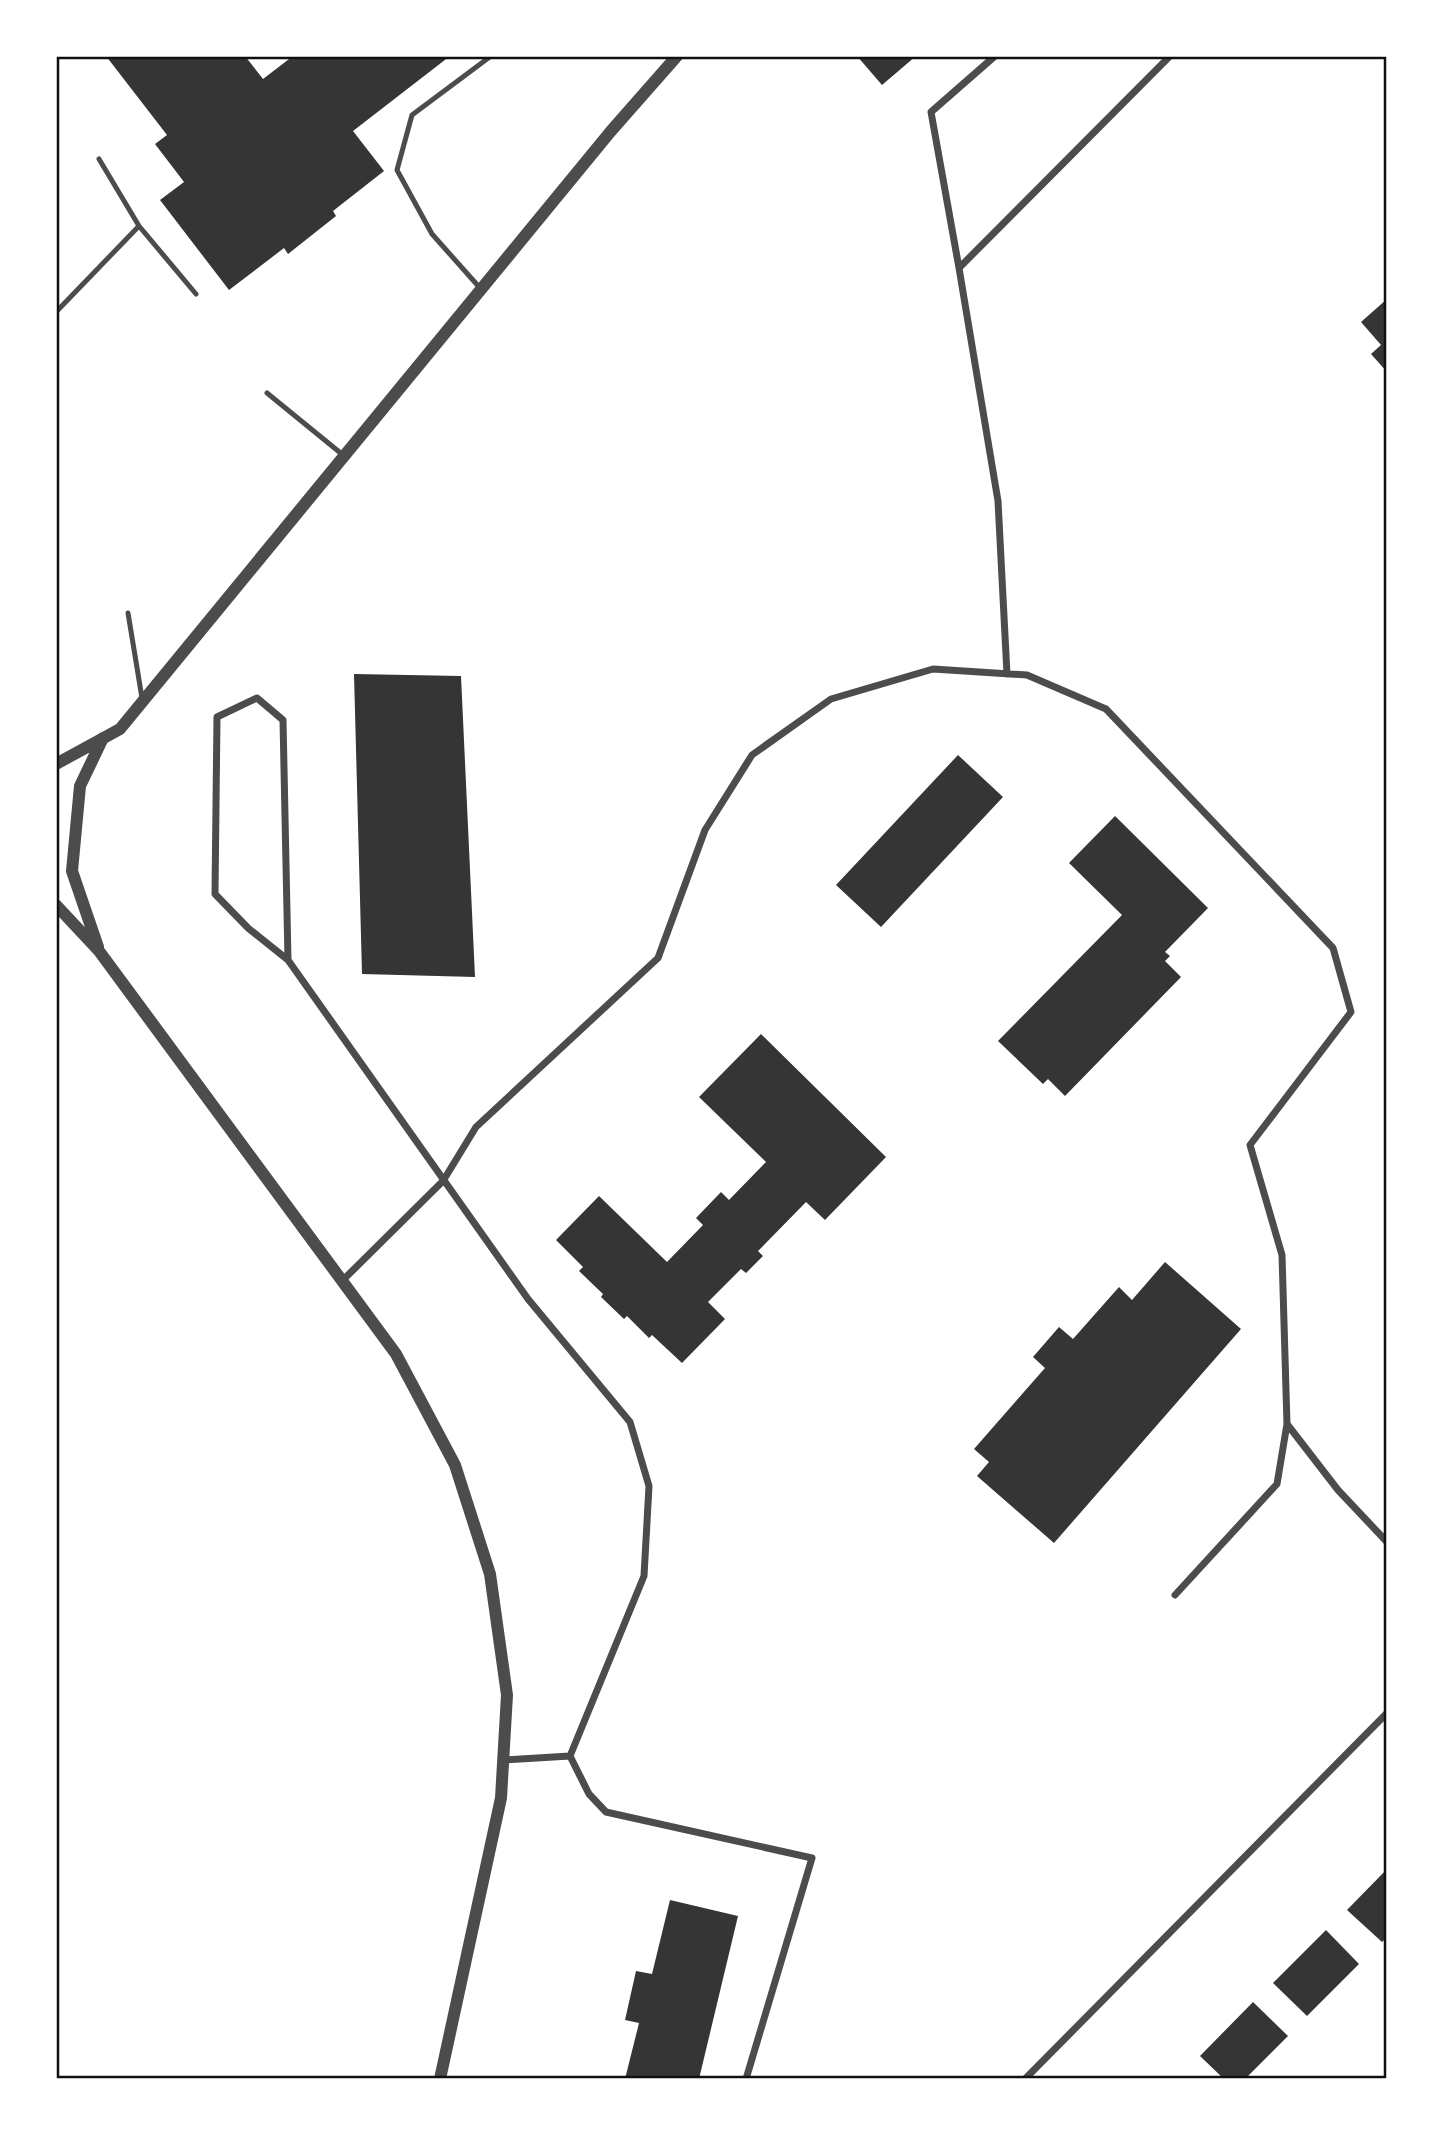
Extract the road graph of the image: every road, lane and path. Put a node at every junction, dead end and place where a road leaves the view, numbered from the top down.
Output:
1 (491, 56) edge
2 (677, 56) edge
3 (995, 56) edge
4 (1170, 56) edge
5 (99, 159) dead end
6 (139, 226) junction
7 (959, 268) junction
8 (481, 290) junction
9 (195, 294) dead end
10 (56, 312) edge
11 (267, 393) dead end
12 (344, 456) junction
13 (128, 613) dead end
14 (1007, 674) junction
15 (143, 701) junction
16 (103, 738) junction
17 (56, 764) edge
18 (56, 905) edge
19 (99, 951) junction
20 (288, 960) junction
21 (443, 1181) junction
22 (341, 1281) junction
23 (1287, 1424) junction
24 (1387, 1542) edge
25 (1174, 1595) dead end
26 (1387, 1713) edge
27 (570, 1756) junction
28 (504, 1760) junction
29 (440, 2079) edge
30 (746, 2079) edge
31 (1025, 2079) edge

1 - 8 lane
2 - 8 street
3 - 7 street
4 - 7 street
5 - 6 lane
6 - 9 lane
6 - 10 lane
7 - 14 street
8 - 12 street
11 - 12 lane
12 - 15 street
13 - 15 lane
14 - 21 street
14 - 23 street
15 - 16 street
16 - 17 street
16 - 19 street
18 - 19 street
19 - 22 street
20 - 20 street
20 - 21 street
21 - 22 street
21 - 27 street
22 - 28 street
23 - 24 street
23 - 25 street
26 - 31 street
27 - 28 street
27 - 30 street
28 - 29 street

